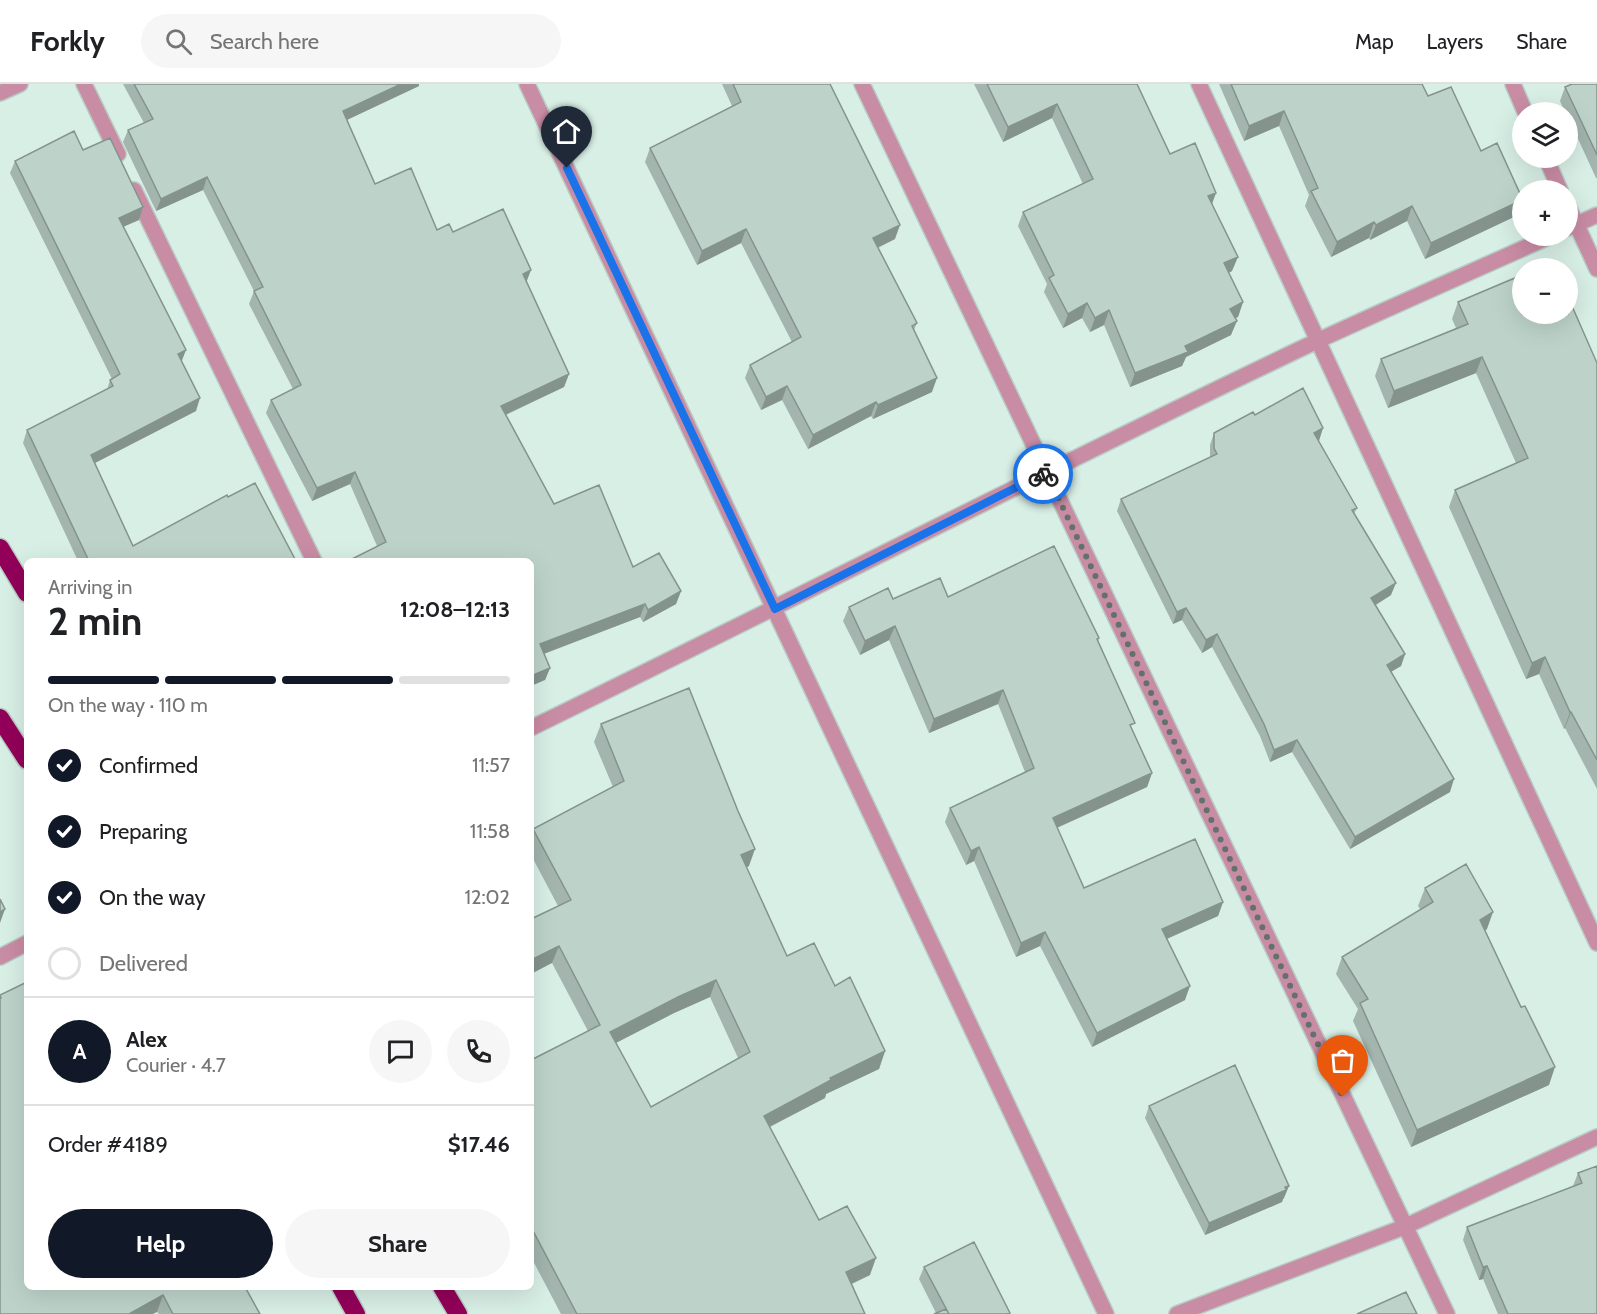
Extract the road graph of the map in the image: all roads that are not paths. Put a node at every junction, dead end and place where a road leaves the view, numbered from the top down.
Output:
1 (20, 84) edge
2 (84, 84) edge
3 (527, 84) edge
4 (862, 84) edge
5 (1199, 84) edge
6 (1513, 84) edge
7 (0, 93) edge
8 (1521, 102) edge
9 (1597, 215) edge
10 (1578, 223) edge
11 (1578, 238) edge
12 (1529, 246) edge
13 (1597, 269) edge
14 (1319, 340) junction
15 (1046, 472) junction
16 (0, 548) edge
17 (313, 558) edge
18 (24, 588) edge
19 (775, 609) junction
20 (0, 718) edge
21 (534, 727) edge
22 (24, 755) edge
23 (1597, 943) edge
24 (24, 945) edge
25 (0, 957) edge
26 (1597, 1137) edge
27 (1404, 1227) junction
28 (343, 1290) edge
29 (444, 1290) edge
30 (356, 1314) edge
31 (458, 1314) edge
32 (1106, 1314) edge
33 (1177, 1314) edge
34 (1447, 1314) edge

1 - 7 street
2 - 17 street
3 - 19 street
4 - 15 street
5 - 14 street
6 - 8 street
9 - 10 street
11 - 13 street
12 - 14 street
14 - 15 street
14 - 23 street
15 - 19 street
15 - 27 street
16 - 18 highway
19 - 21 street
19 - 32 street
20 - 22 highway
24 - 25 street
26 - 27 street
27 - 33 street
27 - 34 street
28 - 30 highway
29 - 31 highway

